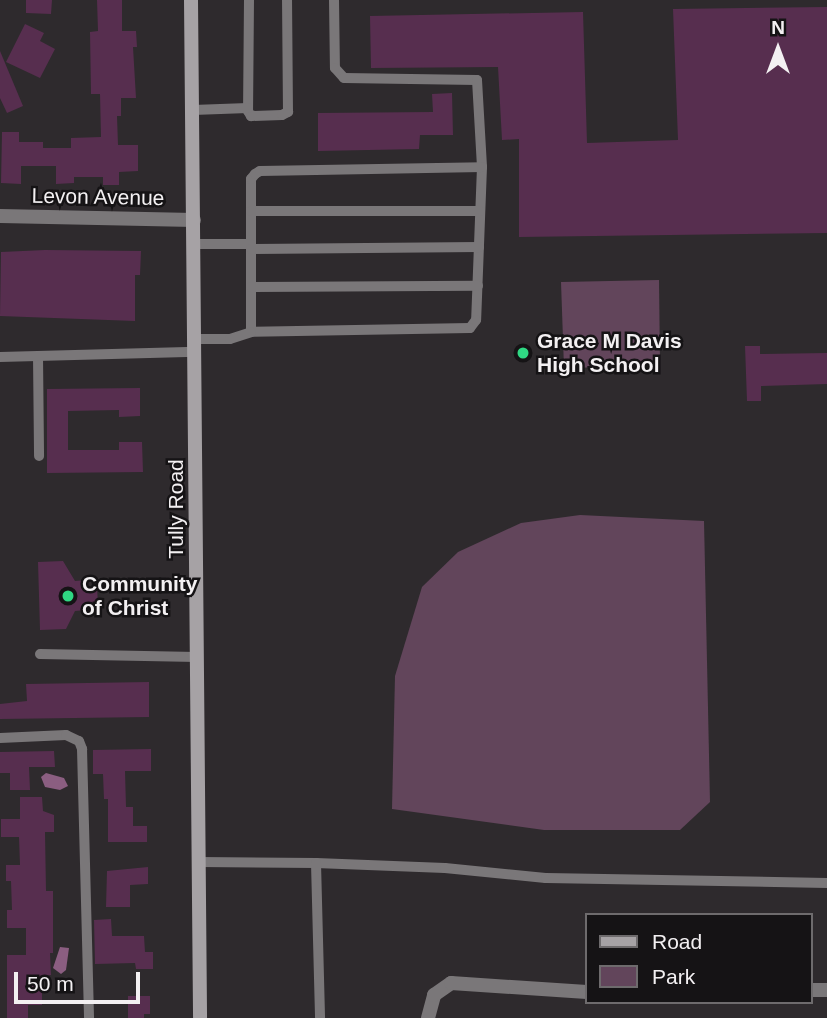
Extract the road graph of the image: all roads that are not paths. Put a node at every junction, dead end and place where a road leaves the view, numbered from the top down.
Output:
1 (191, 0) edge
2 (249, 0) edge
3 (287, 0) edge
4 (334, 0) edge
5 (248, 108) junction
6 (193, 110) junction
7 (482, 167) junction
8 (251, 211) junction
9 (481, 211) junction
10 (0, 216) edge
11 (194, 220) junction
12 (195, 244) junction
13 (251, 246) junction
14 (479, 247) junction
15 (478, 286) junction
16 (251, 287) junction
17 (251, 331) junction
18 (196, 346) junction
19 (38, 356) junction
20 (0, 357) edge
21 (39, 456) dead end
22 (40, 654) dead end
23 (197, 657) junction
24 (0, 738) edge
25 (199, 862) junction
26 (316, 863) junction
27 (827, 883) edge
28 (586, 992) edge
29 (89, 1018) edge
30 (200, 1018) edge
31 (320, 1018) edge
32 (428, 1018) edge

1 - 6 main road, Tully Road
2 - 5 lane
3 - 5 lane
4 - 7 lane
5 - 6 lane
6 - 11 main road, Tully Road
7 - 8 lane
7 - 9 lane
8 - 9 lane
8 - 13 lane
9 - 14 lane
10 - 11 street, Levon Avenue
11 - 12 main road, Tully Road
12 - 13 lane
12 - 18 main road, Tully Road
13 - 14 lane
13 - 16 lane
14 - 15 lane
15 - 16 lane
15 - 17 lane
16 - 17 lane
17 - 18 lane
18 - 19 lane
18 - 23 main road, Tully Road
19 - 20 lane
19 - 21 lane
22 - 23 lane
23 - 25 main road, Tully Road
24 - 29 lane
25 - 26 lane
25 - 30 main road, Tully Road
26 - 27 lane
26 - 31 lane
28 - 32 street

